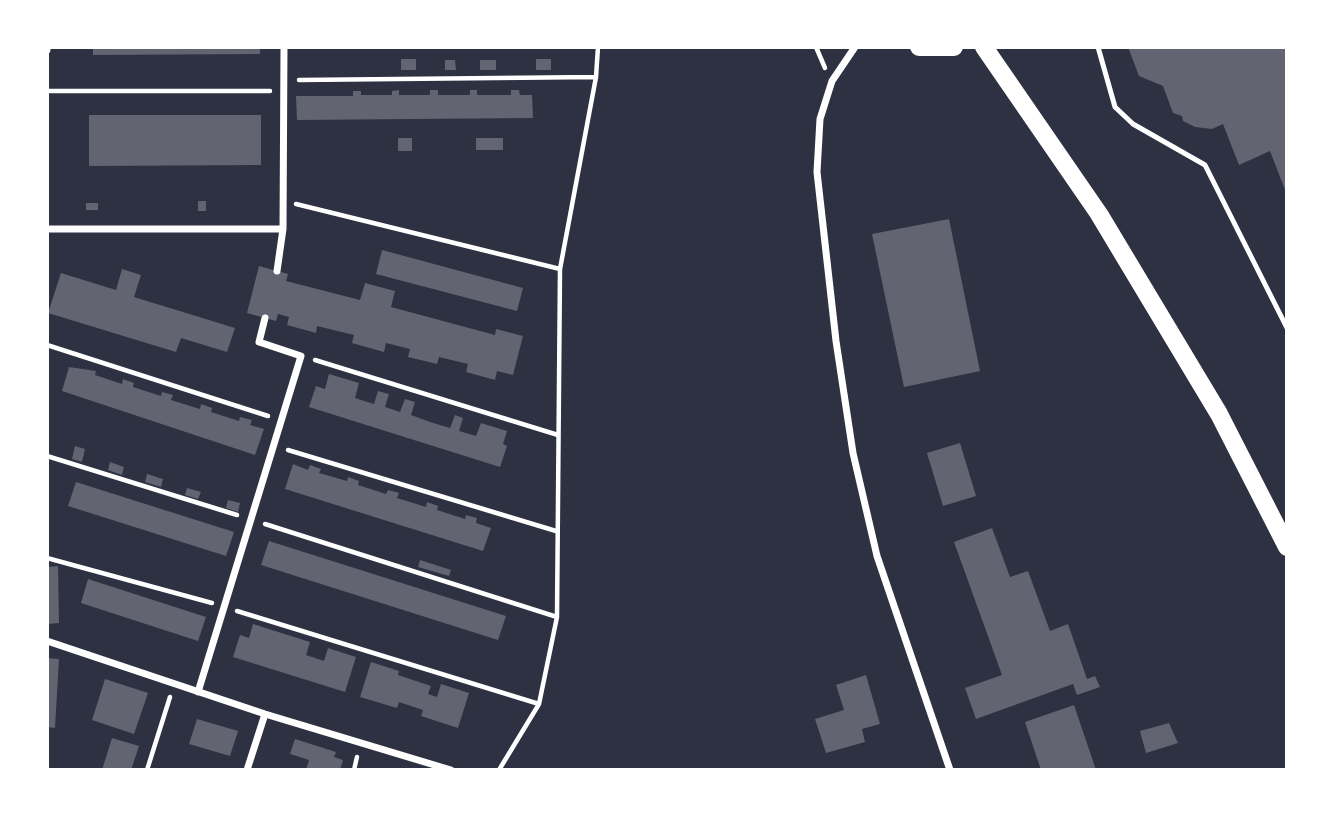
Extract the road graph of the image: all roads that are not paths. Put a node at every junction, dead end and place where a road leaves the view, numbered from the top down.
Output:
1 (284, 47) edge
2 (855, 47) edge
3 (919, 47) edge
4 (954, 47) edge
5 (984, 47) edge
6 (1098, 47) edge
7 (47, 229) edge
8 (283, 229) junction
9 (277, 271) dead end
10 (265, 318) dead end
11 (1287, 328) edge
12 (1287, 547) edge
13 (47, 641) edge
14 (198, 692) junction
15 (265, 714) junction
16 (247, 770) edge
17 (451, 770) edge
18 (950, 770) edge

1 - 8 street
2 - 18 street
3 - 4 main road
5 - 12 main road
6 - 11 lane
7 - 8 street
8 - 9 street
10 - 14 street
13 - 14 street
14 - 15 street
15 - 16 street
15 - 17 street

